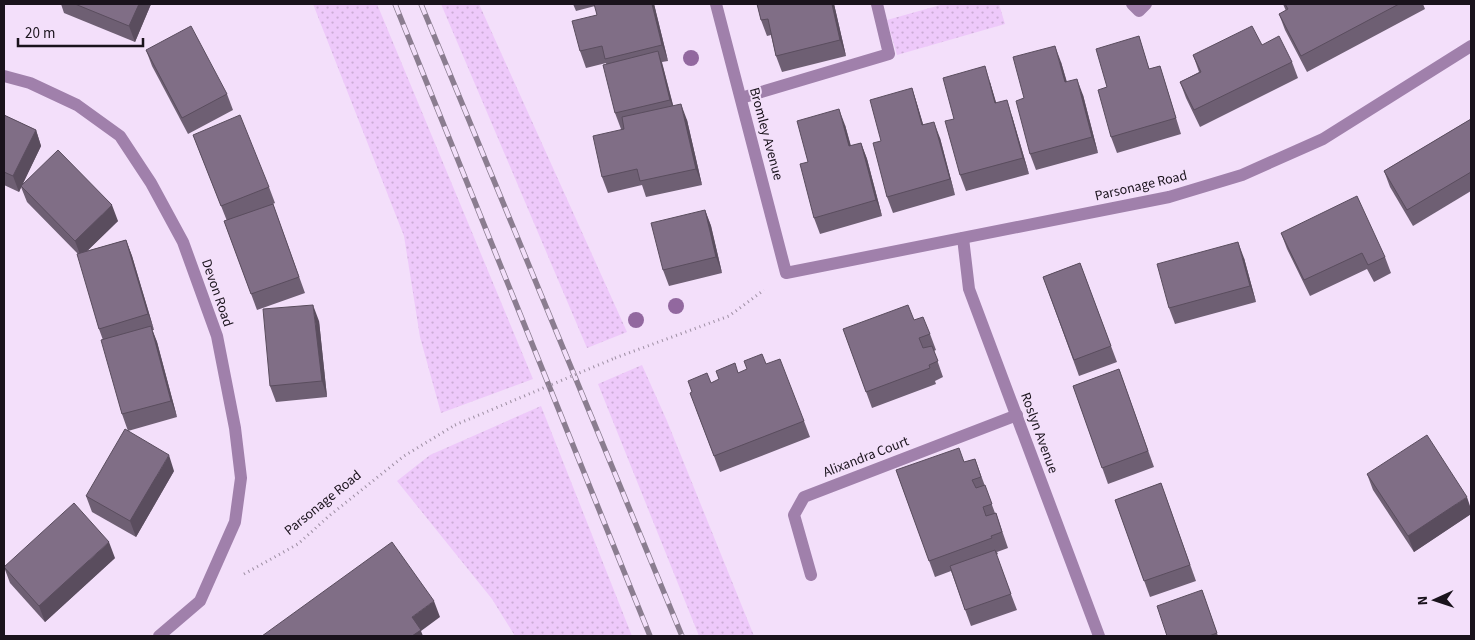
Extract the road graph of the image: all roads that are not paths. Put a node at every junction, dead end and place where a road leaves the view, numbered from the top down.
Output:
1 (716, 4) edge
2 (876, 4) edge
3 (1132, 4) edge
4 (1146, 4) edge
5 (1471, 46) edge
6 (4, 76) edge
7 (741, 98) junction
8 (963, 238) junction
9 (786, 272) joint
10 (1017, 415) junction
11 (811, 575) dead end
12 (159, 636) edge
13 (1099, 636) edge

1 - 7 street, Bromley Avenue
2 - 7 street
3 - 4 street
5 - 8 street, Parsonage Road
6 - 12 street, Devon Road
7 - 9 street, Bromley Avenue
8 - 9 street, Parsonage Road
8 - 10 street, Roslyn Avenue
10 - 11 street, Alixandra Court
10 - 13 street, Roslyn Avenue

